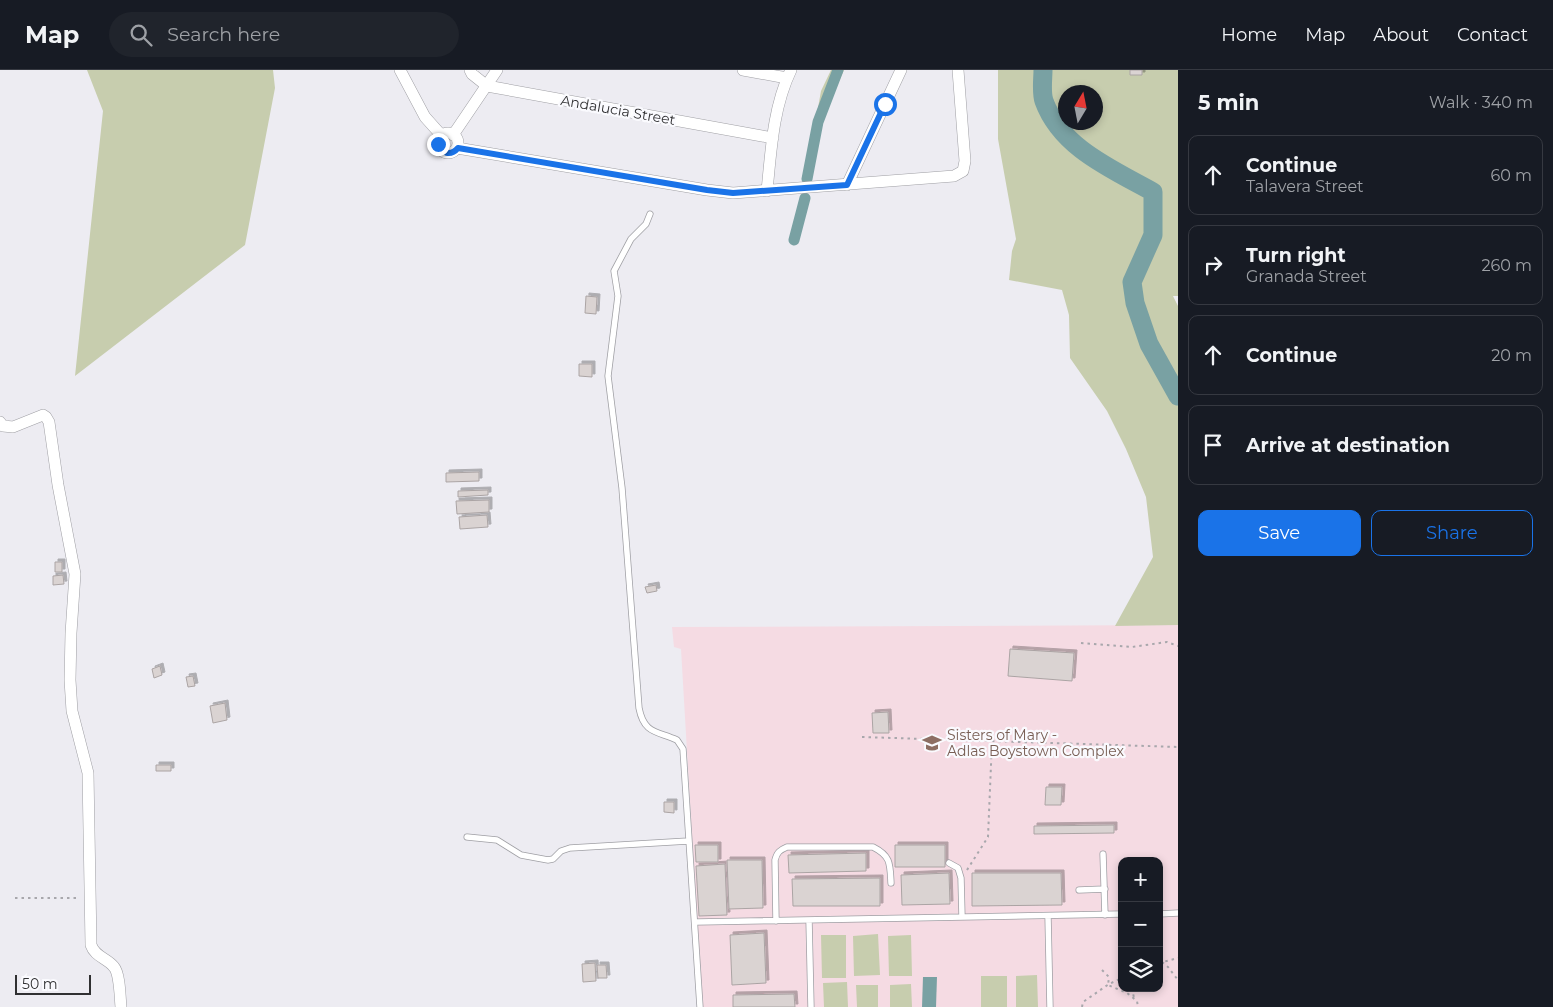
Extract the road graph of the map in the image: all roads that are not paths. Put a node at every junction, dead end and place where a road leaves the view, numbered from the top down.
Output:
1 (400, 70) edge
2 (470, 70) edge
3 (496, 70) edge
4 (743, 70) edge
5 (901, 70) edge
6 (958, 70) edge
7 (789, 74) edge
8 (487, 86) junction
9 (448, 135) junction
10 (773, 138) junction
11 (458, 148) junction
12 (847, 185) junction
13 (767, 191) junction
14 (650, 214) dead end
15 (0, 422) edge
16 (467, 837) dead end
17 (688, 841) junction
18 (1103, 854) dead end
19 (949, 863) dead end
20 (891, 883) dead end
21 (1105, 889) junction
22 (1079, 890) dead end
23 (1178, 913) edge
24 (1118, 914) edge
25 (1163, 914) edge
26 (1105, 915) junction
27 (1048, 916) junction
28 (962, 917) junction
29 (809, 920) junction
30 (776, 921) junction
31 (697, 922) dead end
32 (121, 1007) edge
33 (700, 1007) edge
34 (811, 1007) edge
35 (1050, 1007) edge

1 - 9 street
2 - 8 street
3 - 8 street
4 - 7 street
5 - 12 street
6 - 12 street
7 - 10 street
8 - 9 street
8 - 10 street, Andalucia Street
9 - 11 street
9 - 11 street
10 - 13 street
11 - 13 street
12 - 13 street
14 - 17 lane
15 - 32 street
16 - 17 lane
17 - 33 lane
18 - 21 lane
19 - 28 lane
20 - 30 lane
21 - 22 lane
21 - 26 lane
23 - 25 lane
24 - 26 lane
26 - 27 lane
27 - 28 lane
27 - 35 lane
28 - 29 lane
29 - 30 lane
29 - 34 lane
30 - 31 lane

